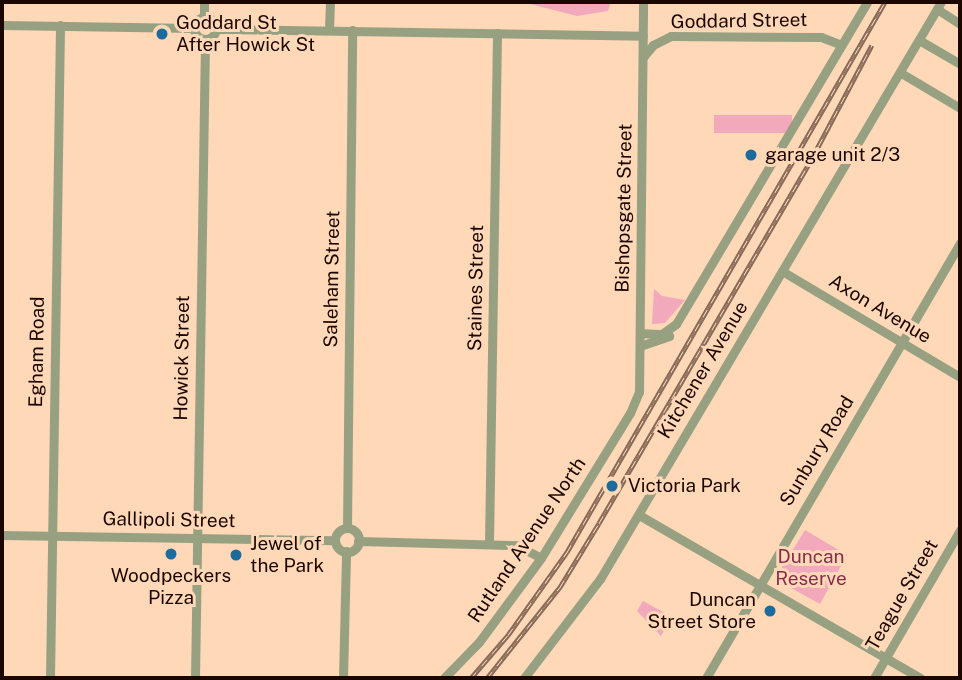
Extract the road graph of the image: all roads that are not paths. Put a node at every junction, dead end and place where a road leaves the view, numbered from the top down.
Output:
1 (204, 2) edge
2 (330, 2) edge
3 (643, 2) edge
4 (866, 2) edge
5 (939, 6) edge
6 (204, 17) junction
7 (960, 23) edge
8 (2, 25) edge
9 (60, 25) junction
10 (194, 28) junction
11 (216, 29) junction
12 (330, 30) junction
13 (352, 30) junction
14 (497, 33) junction
15 (643, 36) junction
16 (205, 39) junction
17 (919, 40) junction
18 (842, 45) junction
19 (643, 57) junction
20 (960, 64) edge
21 (901, 73) junction
22 (960, 108) edge
23 (960, 243) edge
24 (782, 271) junction
25 (685, 308) junction
26 (640, 333) junction
27 (902, 343) junction
28 (640, 346) junction
29 (960, 377) edge
30 (630, 414) joint
31 (639, 515) junction
32 (346, 528) junction
33 (960, 530) edge
34 (2, 535) edge
35 (52, 536) junction
36 (197, 538) junction
37 (335, 540) junction
38 (358, 541) junction
39 (489, 544) junction
40 (346, 551) junction
41 (541, 558) junction
42 (760, 587) junction
43 (886, 658) junction
44 (50, 678) edge
45 (195, 678) edge
46 (343, 678) edge
47 (444, 678) edge
48 (524, 678) edge
49 (706, 678) edge
50 (874, 678) edge
51 (920, 678) edge

1 - 6 street
2 - 12 street
3 - 15 street, Bishopsgate Street
4 - 18 street
5 - 7 street
5 - 17 street, Kitchener Avenue
6 - 10 street
6 - 11 street
8 - 9 street
9 - 10 street
9 - 35 street, Egham Road
10 - 16 street
11 - 12 street, Goddard Street
11 - 16 street
12 - 13 street, Goddard Street
13 - 14 street, Goddard Street
13 - 32 street, Saleham Street
14 - 15 street, Goddard Street
14 - 39 street, Staines Street
15 - 19 street, Bishopsgate Street
16 - 36 street, Howick Street
17 - 20 street
17 - 21 street, Kitchener Avenue
18 - 19 street, Goddard Street
18 - 25 street
19 - 26 street, Bishopsgate Street
21 - 22 street
21 - 24 street, Kitchener Avenue
23 - 27 street, Sunbury Road
24 - 27 street, Axon Avenue
24 - 31 street, Kitchener Avenue
25 - 26 street
25 - 28 street
26 - 28 street, Bishopsgate Street
27 - 29 street, Axon Avenue
27 - 42 street, Sunbury Road
28 - 30 street, Bishopsgate Street
30 - 41 street, Rutland Avenue North
31 - 42 street
31 - 48 street, Kitchener Avenue
32 - 37 street
32 - 38 street
33 - 43 street, Teague Street
34 - 35 street, Gallipoli Street
35 - 36 street, Gallipoli Street
35 - 44 street, Egham Road
36 - 37 street, Gallipoli Street
36 - 45 street, Howick Street
37 - 40 street
38 - 39 street
38 - 40 street
39 - 41 street
40 - 46 street
41 - 47 street, Rutland Avenue North
42 - 43 street
42 - 49 street, Sunbury Road
43 - 50 street, Teague Street
43 - 51 street

